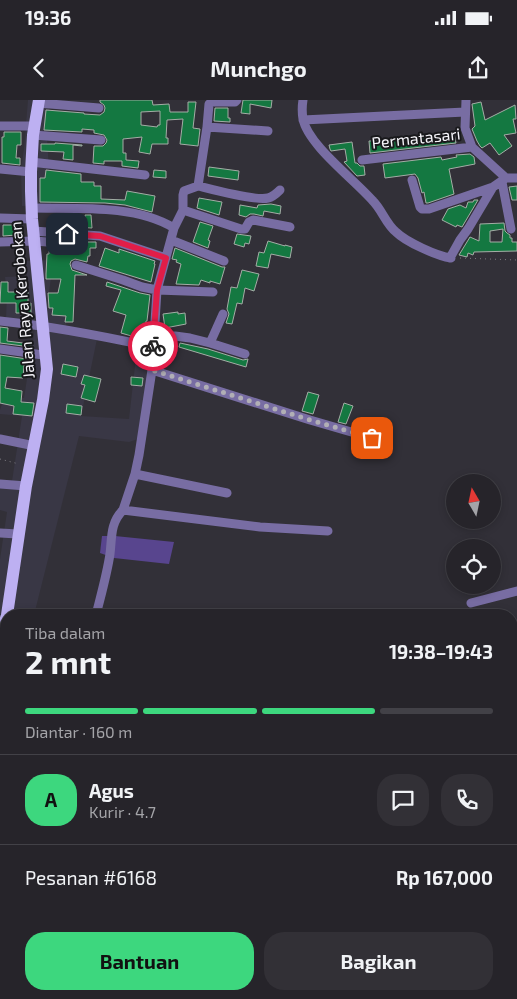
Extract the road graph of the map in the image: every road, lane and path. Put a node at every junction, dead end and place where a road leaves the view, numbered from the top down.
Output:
1 (237, 100) edge
2 (303, 100) edge
3 (466, 100) edge
4 (39, 102) edge
5 (100, 108) dead end
6 (466, 112) junction
7 (303, 120) junction
8 (0, 126) edge
9 (207, 127) junction
10 (34, 130) junction
11 (268, 131) dead end
12 (101, 140) dead end
13 (472, 147) junction
14 (362, 160) dead end
15 (31, 167) junction
16 (0, 169) edge
17 (144, 175) dead end
18 (517, 178) edge
19 (412, 180) dead end
20 (500, 182) junction
21 (198, 186) junction
22 (280, 190) dead end
23 (183, 210) junction
24 (0, 218) edge
25 (33, 225) junction
26 (290, 227) dead end
27 (174, 228) junction
28 (511, 228) dead end
29 (171, 240) junction
30 (0, 242) edge
31 (61, 243) dead end
32 (166, 258) junction
33 (451, 258) junction
34 (224, 260) dead end
35 (517, 260) edge
36 (76, 265) dead end
37 (157, 290) junction
38 (213, 292) dead end
39 (223, 314) dead end
40 (0, 321) edge
41 (42, 325) junction
42 (153, 342) junction
43 (210, 343) junction
44 (0, 349) edge
45 (245, 354) dead end
46 (43, 355) dead end
47 (152, 370) junction
48 (372, 438) dead end
49 (0, 439) edge
50 (35, 446) junction
51 (0, 459) edge
52 (30, 466) junction
53 (135, 474) junction
54 (0, 484) edge
55 (26, 486) junction
56 (227, 493) dead end
57 (123, 510) junction
58 (328, 531) dead end
59 (0, 533) edge
60 (18, 534) junction
61 (517, 591) edge
62 (4, 593) edge
63 (471, 603) dead end
64 (5, 609) edge
65 (97, 609) edge

1 - 9 street
2 - 7 street
3 - 6 street
4 - 5 street
4 - 10 main road, Jalan Raya Kerobokan
6 - 7 street
6 - 13 street
7 - 33 street
8 - 10 street
9 - 11 street
9 - 21 street
10 - 12 street
10 - 15 main road, Jalan Raya Kerobokan
13 - 14 street, Permatasari
13 - 20 street
15 - 16 street
15 - 17 street
15 - 25 main road, Jalan Raya Kerobokan
18 - 20 street
19 - 20 street
20 - 28 street
20 - 33 street
21 - 22 street
21 - 23 street
23 - 26 street
23 - 27 street
24 - 25 street
25 - 27 street
25 - 30 street
25 - 31 street
25 - 32 street
25 - 41 main road, Jalan Raya Kerobokan
27 - 29 street
29 - 32 street
29 - 34 street
32 - 37 street
33 - 35 path
36 - 37 street
37 - 38 street
37 - 42 street
39 - 43 street
40 - 41 street
41 - 42 street
41 - 50 main road, Jalan Raya Kerobokan
42 - 43 street
42 - 47 street
43 - 45 street
44 - 46 street
47 - 48 street
47 - 53 street
49 - 50 street
50 - 52 main road, Jalan Raya Kerobokan
51 - 52 path
52 - 55 main road, Jalan Raya Kerobokan
53 - 56 street
53 - 57 street
54 - 55 street
55 - 60 main road, Jalan Raya Kerobokan
57 - 58 street
57 - 65 street
59 - 60 street
60 - 62 main road, Jalan Raya Kerobokan
61 - 63 street
62 - 64 main road, Jalan Raya Kerobokan

